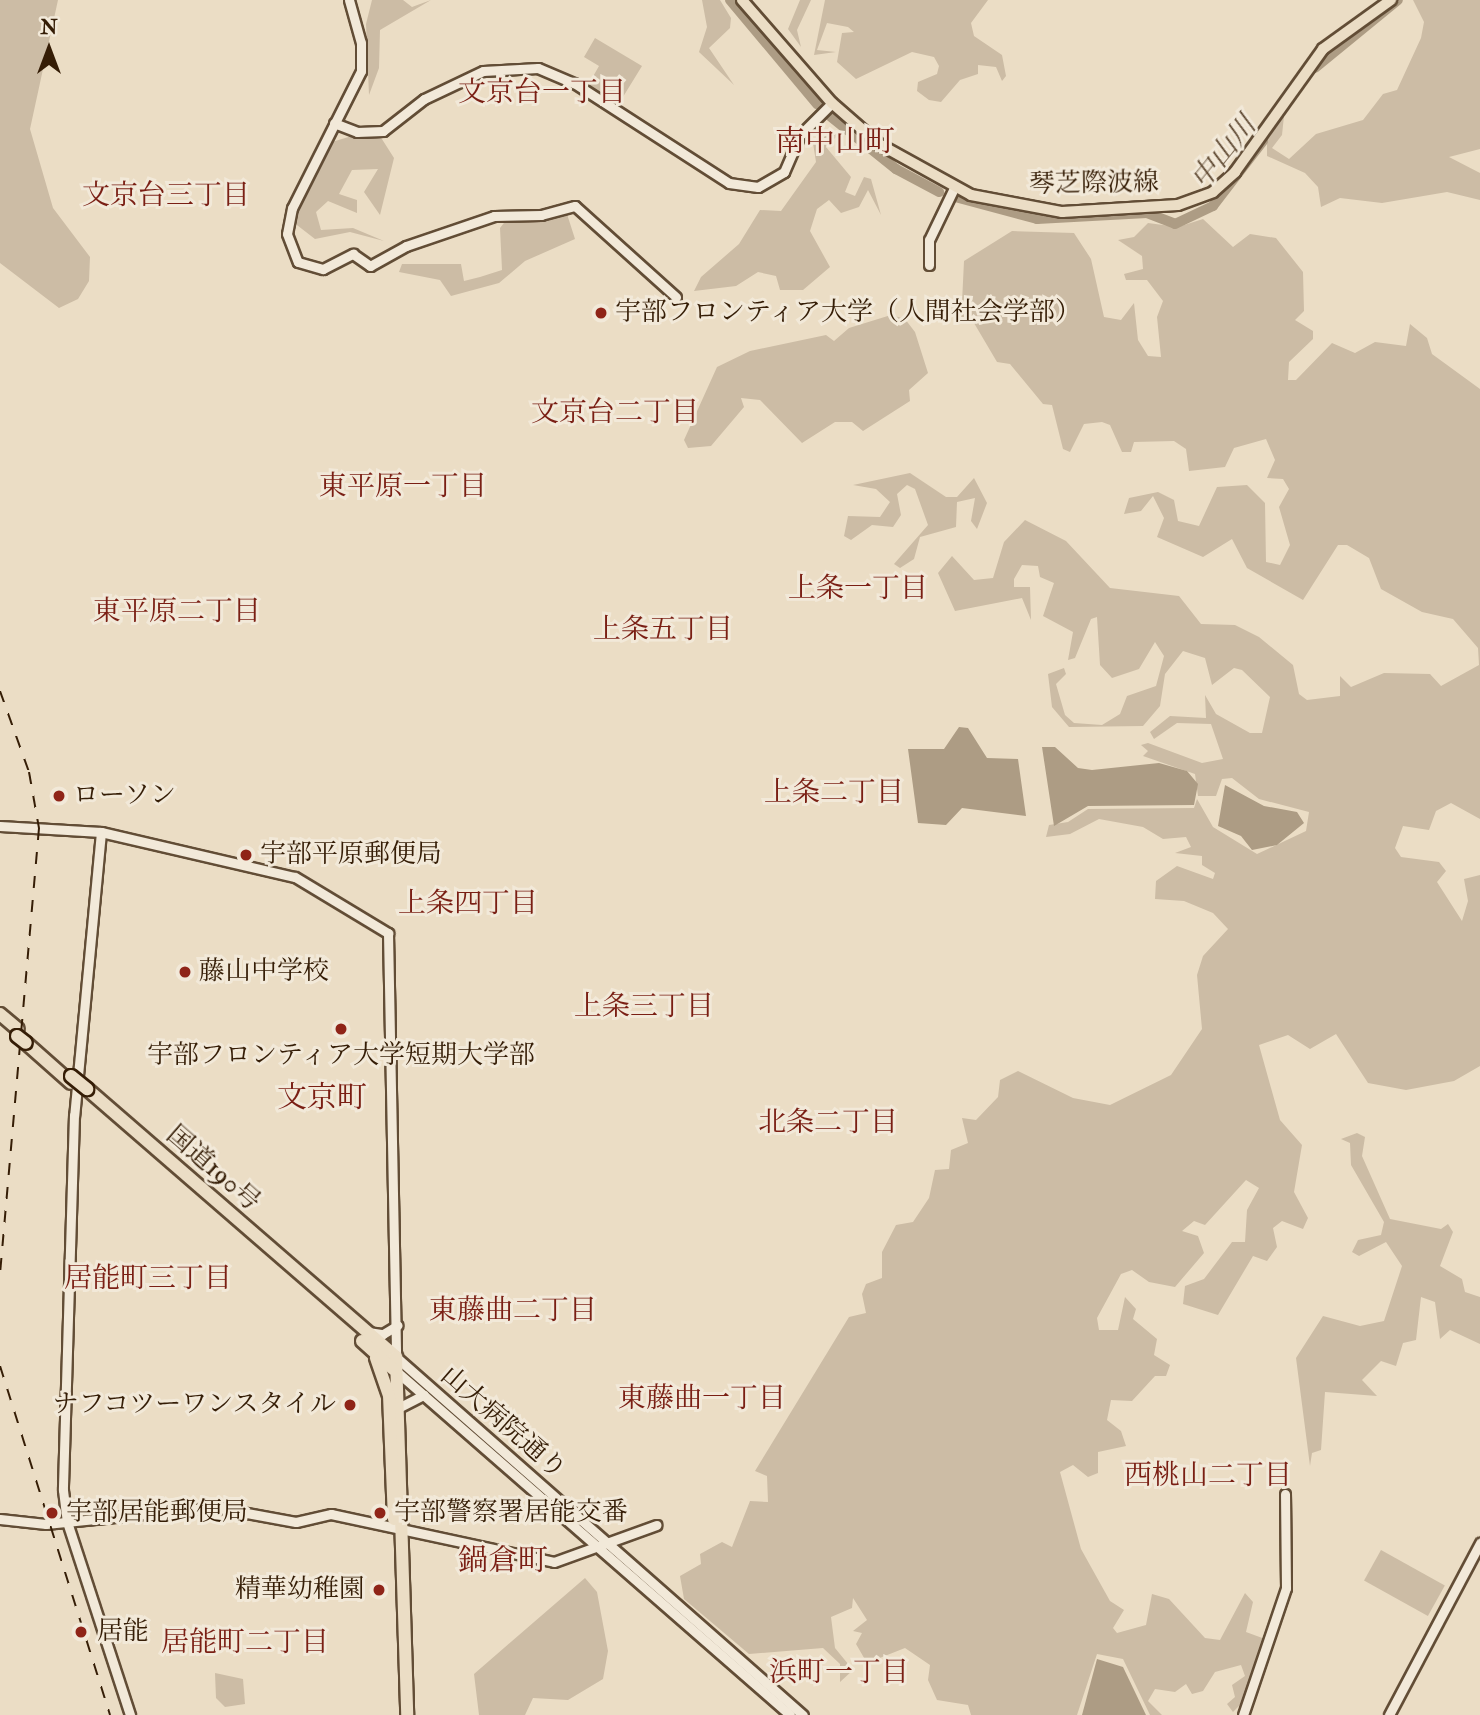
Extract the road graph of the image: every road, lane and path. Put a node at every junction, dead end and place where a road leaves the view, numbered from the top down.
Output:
1 (349, 0) edge
2 (742, 0) edge
3 (1391, 0) edge
4 (832, 103) junction
5 (334, 123) junction
6 (954, 188) junction
7 (929, 265) dead end
8 (676, 297) dead end
9 (0, 826) edge
10 (101, 832) junction
11 (0, 1014) edge
12 (0, 1021) edge
13 (22, 1036) junction
14 (86, 1093) junction
15 (354, 1325) junction
16 (398, 1325) junction
17 (369, 1348) junction
18 (396, 1366) junction
19 (424, 1395) junction
20 (398, 1408) junction
21 (392, 1462) junction
22 (1285, 1494) dead end
23 (0, 1519) edge
24 (67, 1522) junction
25 (656, 1525) dead end
26 (398, 1529) junction
27 (1480, 1543) edge
28 (610, 1544) junction
29 (599, 1548) junction
30 (402, 1714) edge
31 (130, 1715) edge
32 (790, 1715) edge
33 (803, 1715) edge
34 (1243, 1715) edge
35 (1388, 1715) edge

1 - 5 street
2 - 4 main road, 琴芝際波線
3 - 6 main road, 琴芝際波線
4 - 5 street
4 - 6 main road, 琴芝際波線
5 - 8 street
6 - 7 street
9 - 10 street
10 - 16 street
10 - 24 street
11 - 13 highway, 国道190号
12 - 13 highway, 国道190号
13 - 14 highway, 国道190号, bridge
14 - 15 highway, 国道190号
14 - 17 highway, 国道190号
15 - 16 street
15 - 18 highway, 国道190号
16 - 18 street
17 - 18 highway, 国道190号
17 - 21 highway, 国道190号
18 - 19 street, 山大病院通り
18 - 20 highway, 国道190号
18 - 21 highway, 国道190号
18 - 28 street, 山大病院通り
19 - 20 street
19 - 29 street, 山大病院通り
20 - 26 highway, 国道190号
21 - 26 highway, 国道190号
22 - 34 street
23 - 24 street
24 - 26 street
24 - 31 street
25 - 28 street
26 - 29 street
26 - 30 highway, 国道190号
27 - 35 street
28 - 29 street
28 - 33 street, 山大病院通り
29 - 32 street, 山大病院通り

